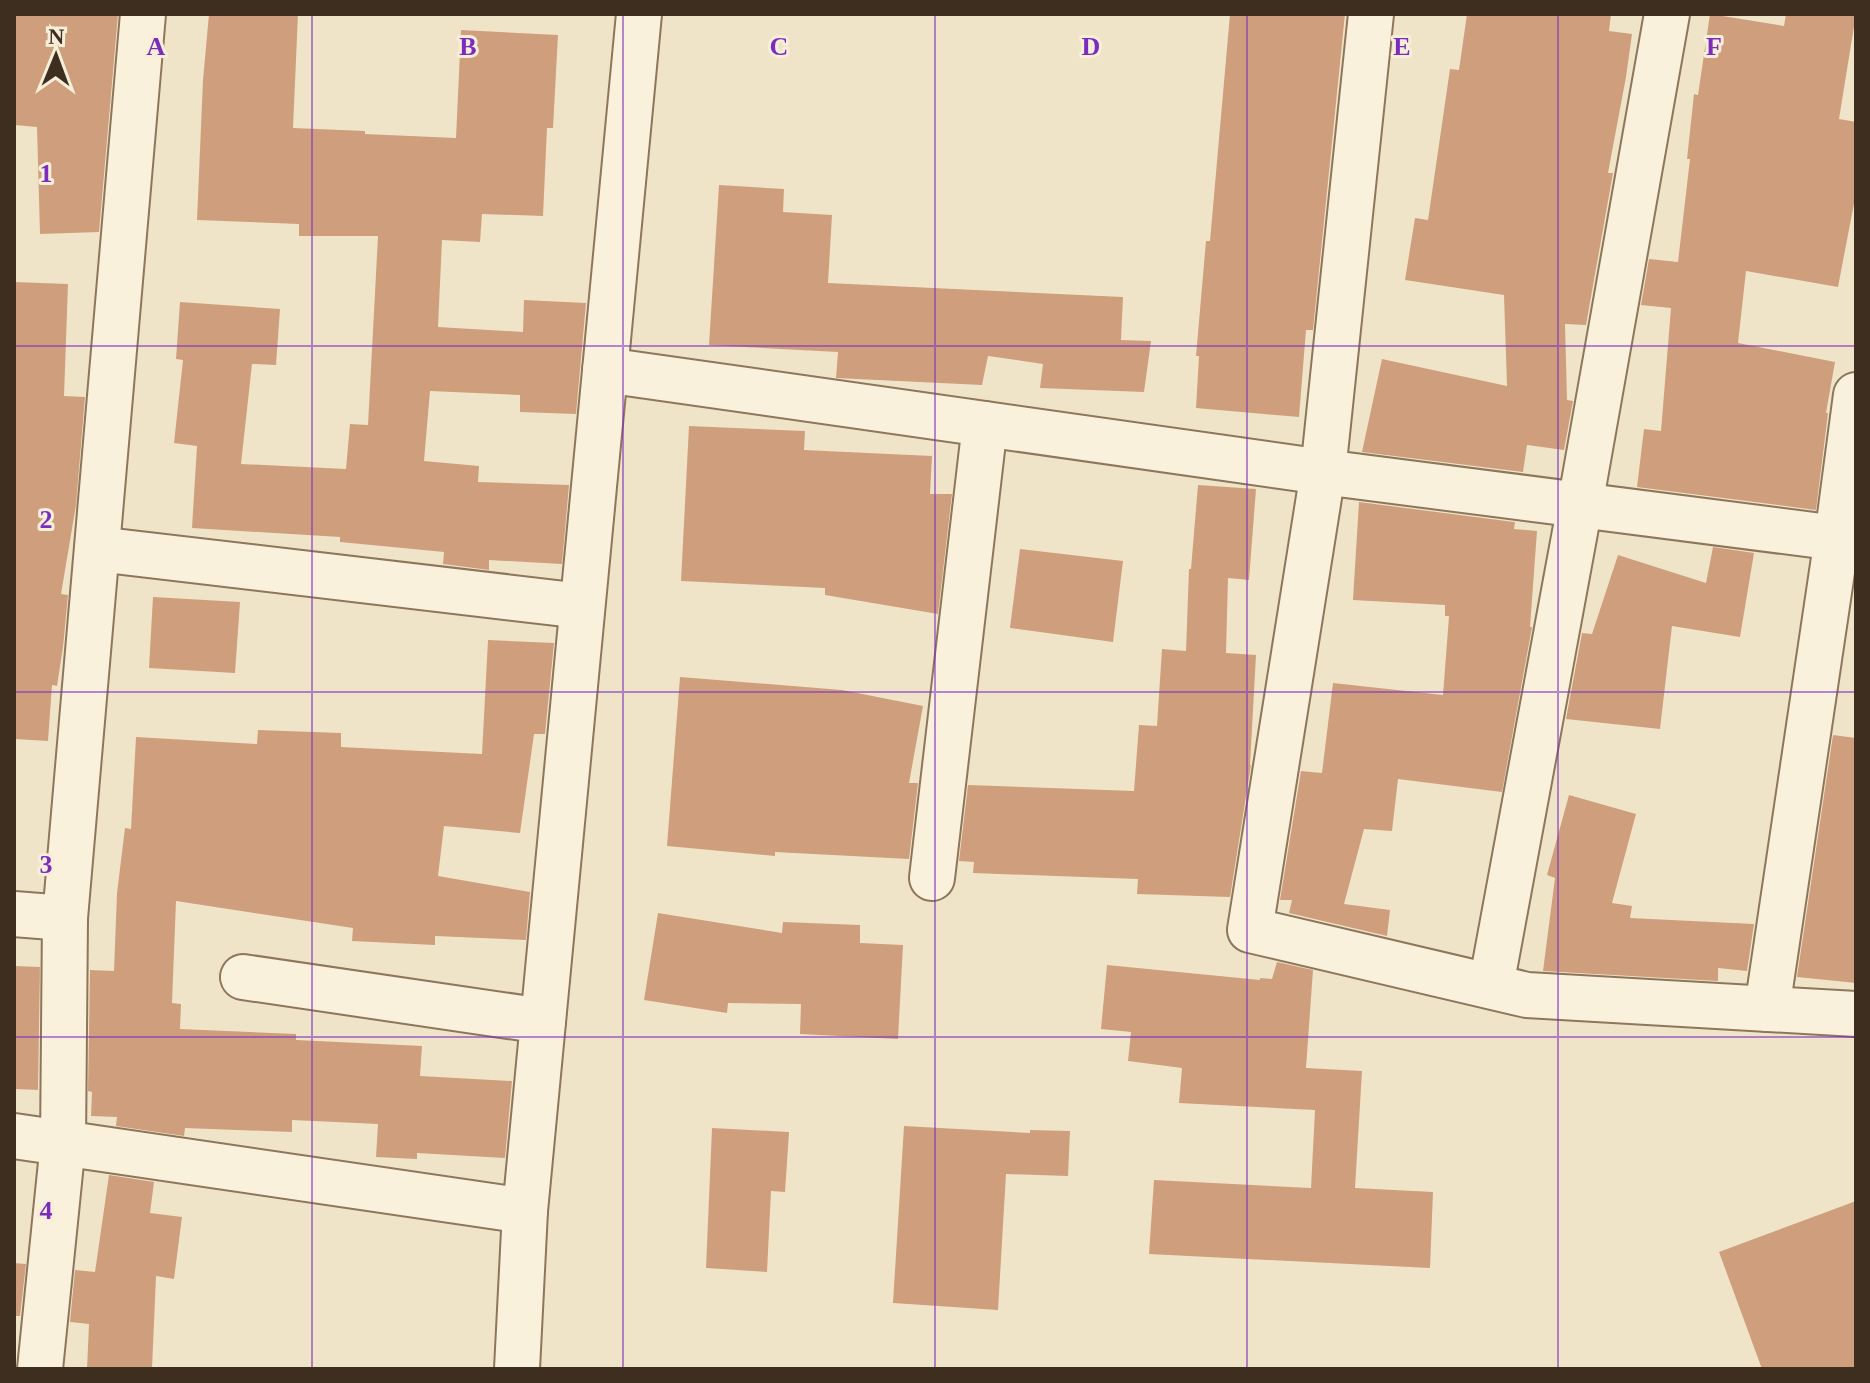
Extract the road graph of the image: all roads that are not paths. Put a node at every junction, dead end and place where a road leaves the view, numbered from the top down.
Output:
1 (143, 14) edge
2 (639, 14) edge
3 (1371, 14) edge
4 (1667, 14) edge
5 (605, 370) junction
6 (1856, 395) edge
7 (985, 424) junction
8 (1323, 472) junction
9 (1580, 505) junction
10 (1846, 538) edge
11 (97, 549) junction
12 (582, 606) junction
13 (932, 878) dead end
14 (14, 914) edge
15 (65, 918) junction
16 (243, 977) dead end
17 (1491, 986) junction
18 (1767, 1009) junction
19 (1856, 1014) edge
20 (543, 1021) junction
21 (14, 1136) edge
22 (63, 1143) junction
23 (525, 1211) junction
24 (40, 1369) edge
25 (517, 1369) edge

1 - 11 street
2 - 5 street
3 - 8 street
4 - 9 street
5 - 7 street
5 - 12 street
6 - 10 street
7 - 8 street
7 - 13 street
8 - 9 street
8 - 17 street
9 - 10 street
9 - 17 street
10 - 18 street
11 - 12 street
11 - 15 street
12 - 20 street
14 - 15 street
15 - 22 street
16 - 20 street
17 - 18 street
18 - 19 street
20 - 23 street
21 - 22 street
22 - 23 street
22 - 24 street
23 - 25 street

